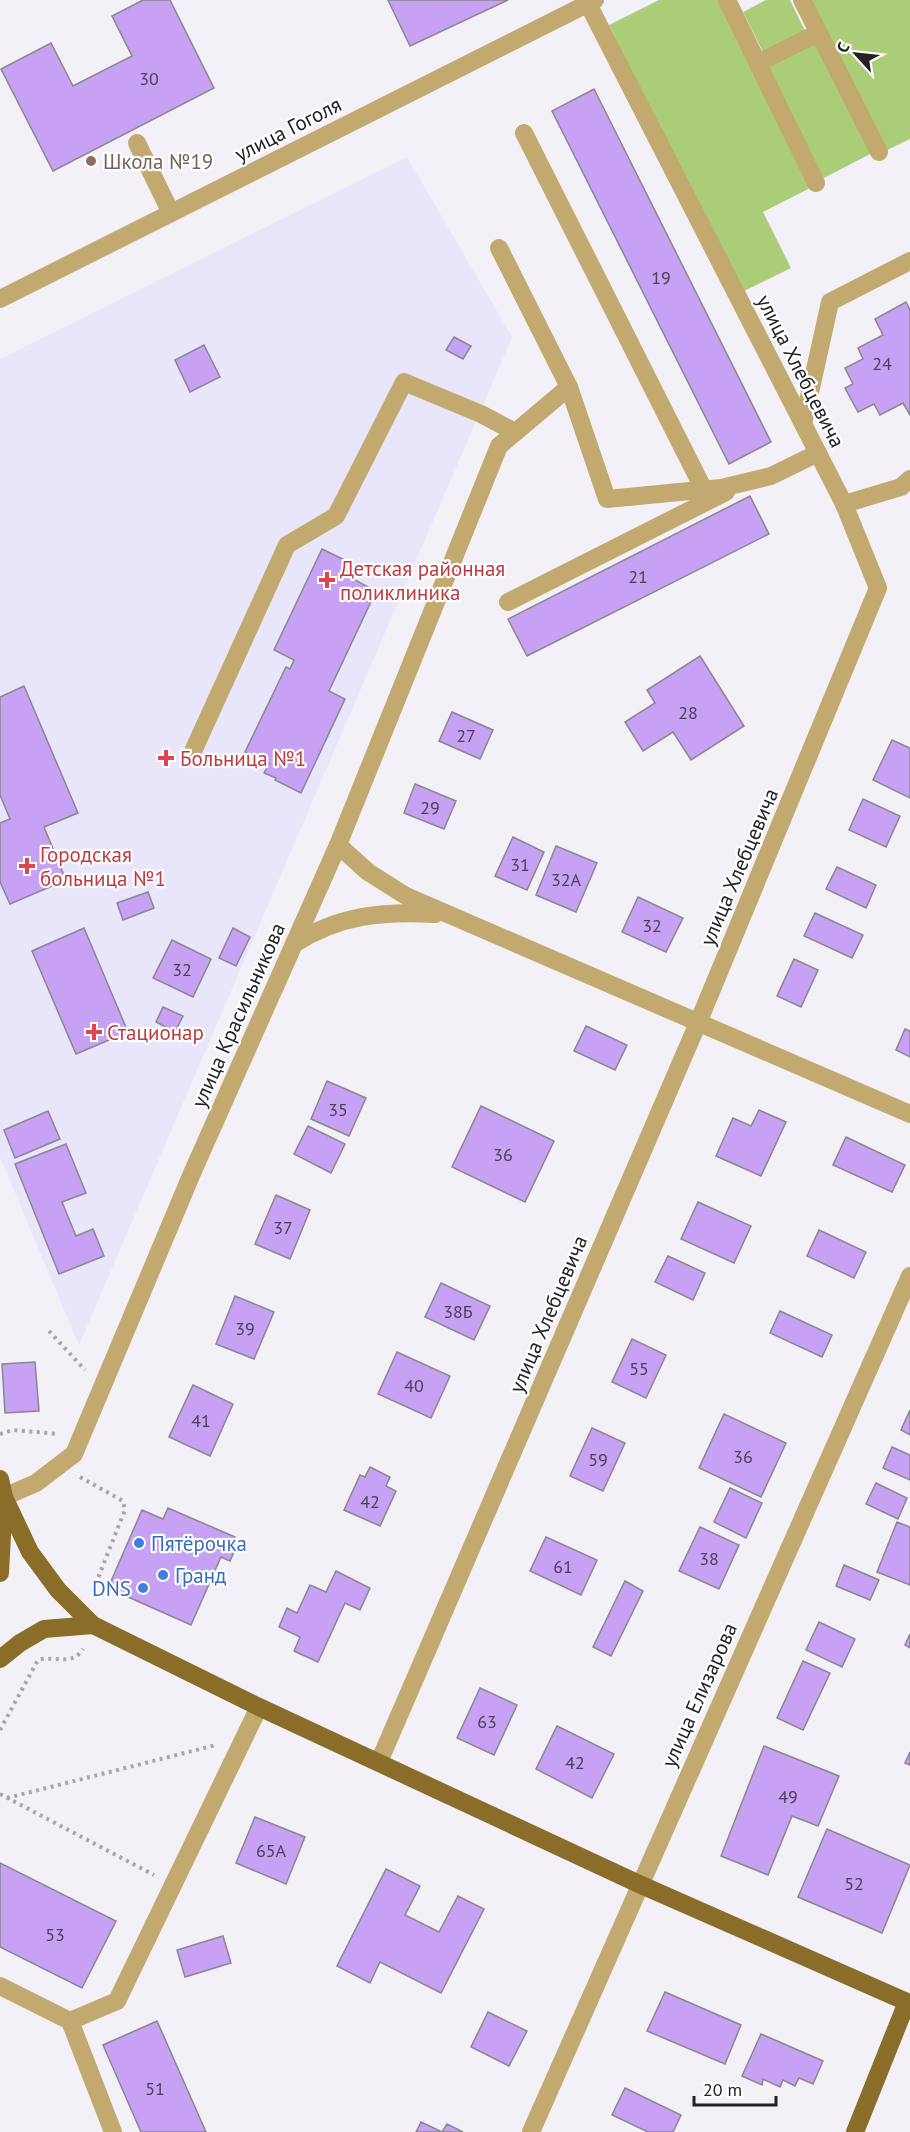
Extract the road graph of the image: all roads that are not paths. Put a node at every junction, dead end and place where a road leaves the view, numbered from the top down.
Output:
1 (727, 0) edge
2 (802, 0) edge
3 (590, 1) edge
4 (818, 33) junction
5 (758, 63) junction
6 (524, 133) dead end
7 (137, 143) dead end
8 (879, 153) dead end
9 (816, 183) dead end
10 (171, 213) junction
11 (500, 248) dead end
12 (910, 261) edge
13 (0, 299) edge
14 (569, 387) junction
15 (803, 424) junction
16 (515, 432) junction
17 (818, 453) junction
18 (910, 479) edge
19 (746, 482) junction
20 (704, 490) junction
21 (844, 504) junction
22 (508, 602) dead end
23 (194, 749) dead end
24 (338, 844) junction
25 (447, 915) junction
26 (294, 944) junction
27 (699, 1023) junction
28 (910, 1114) edge
29 (910, 1276) edge
30 (2, 1488) edge
31 (0, 1573) edge
32 (93, 1625) junction
33 (0, 1659) edge
34 (260, 1707) junction
35 (379, 1762) junction
36 (639, 1884) junction
37 (0, 1986) edge
38 (909, 2000) edge
39 (70, 2021) junction
40 (113, 2132) edge
41 (531, 2132) edge
42 (855, 2132) edge

1 - 5 street
2 - 4 street
3 - 10 street, улица Гоголя
3 - 15 street, улица Хлебцевича
4 - 5 street
4 - 8 street
5 - 9 street
6 - 20 street
7 - 10 street
10 - 13 street, улица Гоголя
11 - 14 street
12 - 15 street
14 - 16 street
14 - 20 street
15 - 17 street, улица Хлебцевича
16 - 23 street
16 - 24 street, улица Красильникова
17 - 19 street
17 - 21 street, улица Хлебцевича
18 - 21 street
19 - 20 street
19 - 22 street
21 - 27 street, улица Хлебцевича
24 - 25 street
24 - 26 street, улица Красильникова
25 - 26 street
25 - 27 street
26 - 30 street, улица Красильникова
27 - 28 street
27 - 35 street, улица Хлебцевича
29 - 36 street, улица Елизарова
30 - 31 main road
30 - 32 main road
32 - 33 main road
32 - 34 main road
34 - 35 main road
34 - 39 street
35 - 36 main road
36 - 38 main road
36 - 41 street, улица Елизарова
37 - 39 street
38 - 42 main road
39 - 40 street

